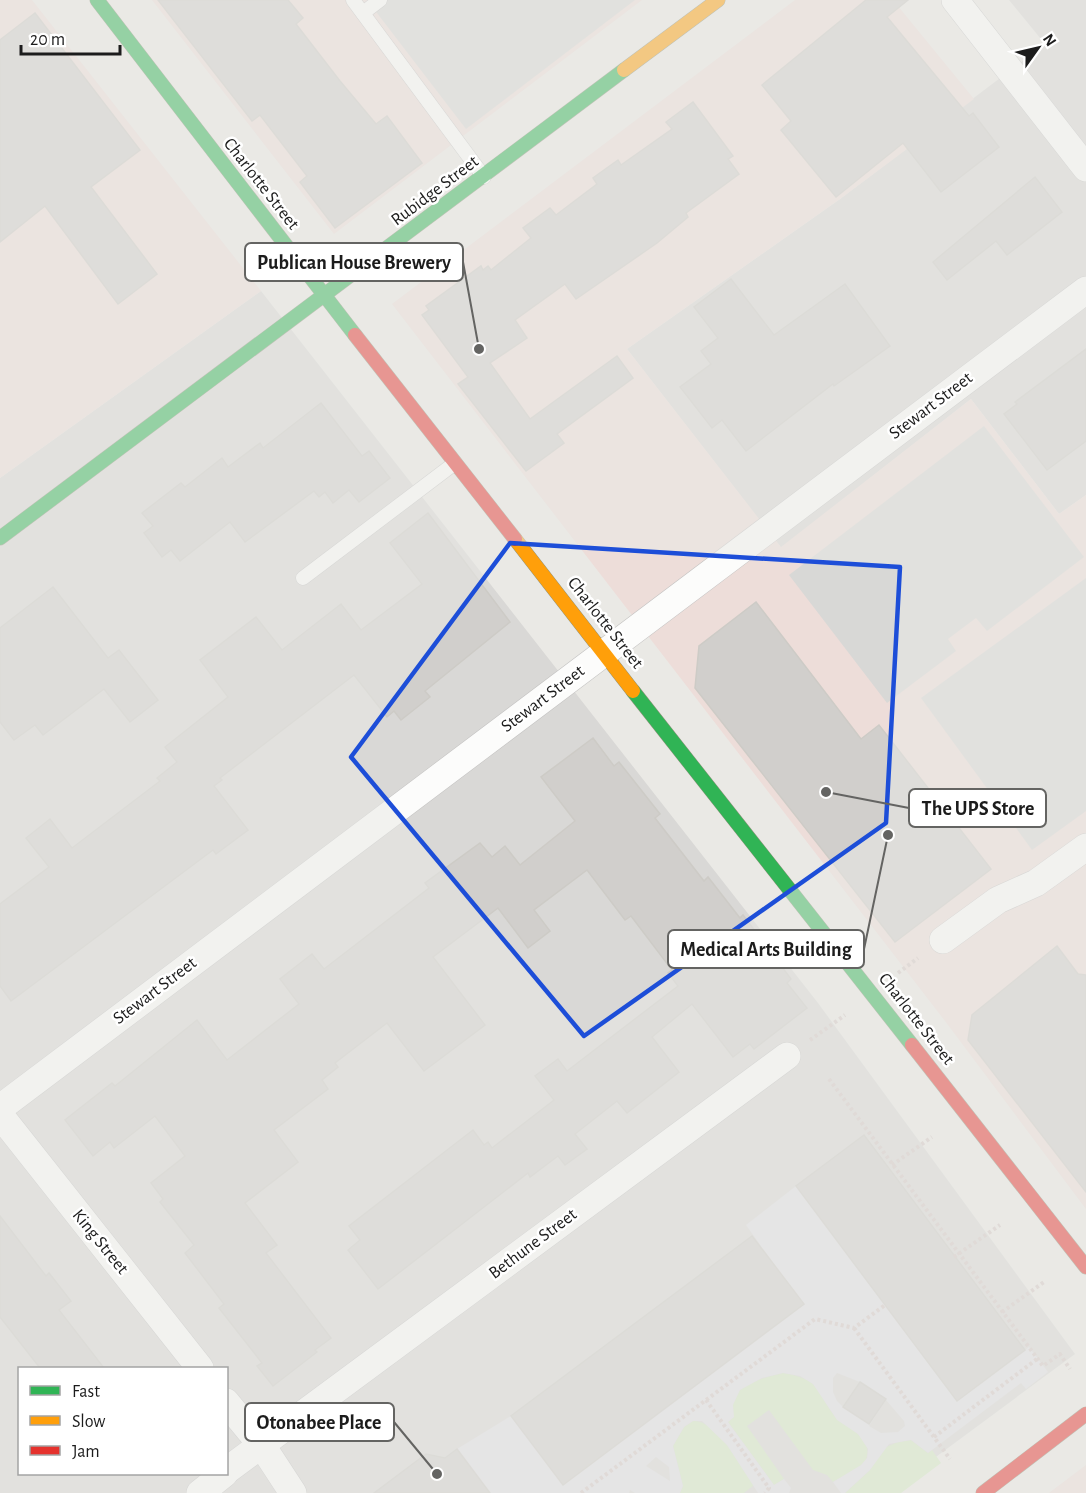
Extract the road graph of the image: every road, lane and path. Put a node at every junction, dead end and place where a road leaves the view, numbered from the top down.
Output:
1 (97, 0) edge
2 (353, 0) edge
3 (380, 0) edge
4 (955, 0) edge
5 (712, 2) edge
6 (363, 13) junction
7 (1086, 168) edge
8 (484, 177) junction
9 (1086, 290) edge
10 (324, 295) junction
11 (457, 462) junction
12 (0, 538) edge
13 (303, 578) dead end
14 (605, 652) junction
15 (1086, 847) edge
16 (943, 940) dead end
17 (841, 1018) dead end
18 (787, 1056) joint
19 (829, 1079) dead end
20 (0, 1108) edge
21 (0, 1115) edge
22 (932, 1137) dead end
23 (892, 1165) junction
24 (1000, 1225) dead end
25 (956, 1255) junction
26 (1086, 1267) edge
27 (1044, 1282) dead end
28 (885, 1305) dead end
29 (1002, 1312) junction
30 (854, 1328) junction
31 (1037, 1359) junction
32 (199, 1367) edge
33 (1070, 1369) dead end
34 (706, 1400) junction
35 (228, 1403) edge
36 (1086, 1414) edge
37 (934, 1437) junction
38 (263, 1446) junction
39 (950, 1459) dead end
40 (228, 1470) edge
41 (221, 1475) edge
42 (200, 1493) edge
43 (292, 1493) edge
44 (581, 1493) edge
45 (765, 1493) edge
46 (983, 1493) edge

1 - 10 main road, Charlotte Street
2 - 6 lane
3 - 6 lane
4 - 7 street
5 - 8 main road, Rubidge Street
6 - 8 lane
8 - 10 main road, Rubidge Street
9 - 14 street, Stewart Street
10 - 11 main road, Charlotte Street
10 - 12 main road, Rubidge Street
11 - 13 lane
11 - 14 main road, Charlotte Street
14 - 20 street, Stewart Street
14 - 26 main road, Charlotte Street
15 - 16 street
17 - 18 path
18 - 38 street, Bethune Street
19 - 23 path
21 - 32 street, King Street
22 - 23 path
23 - 25 path
24 - 25 path
25 - 29 path
27 - 29 path
28 - 30 path
29 - 31 path
30 - 34 path
30 - 37 path
31 - 33 path
31 - 37 path
34 - 44 path
34 - 45 path
35 - 38 street
36 - 46 main road
37 - 39 path
38 - 40 street, Bethune Street
38 - 43 street
41 - 42 street, Bethune Street

